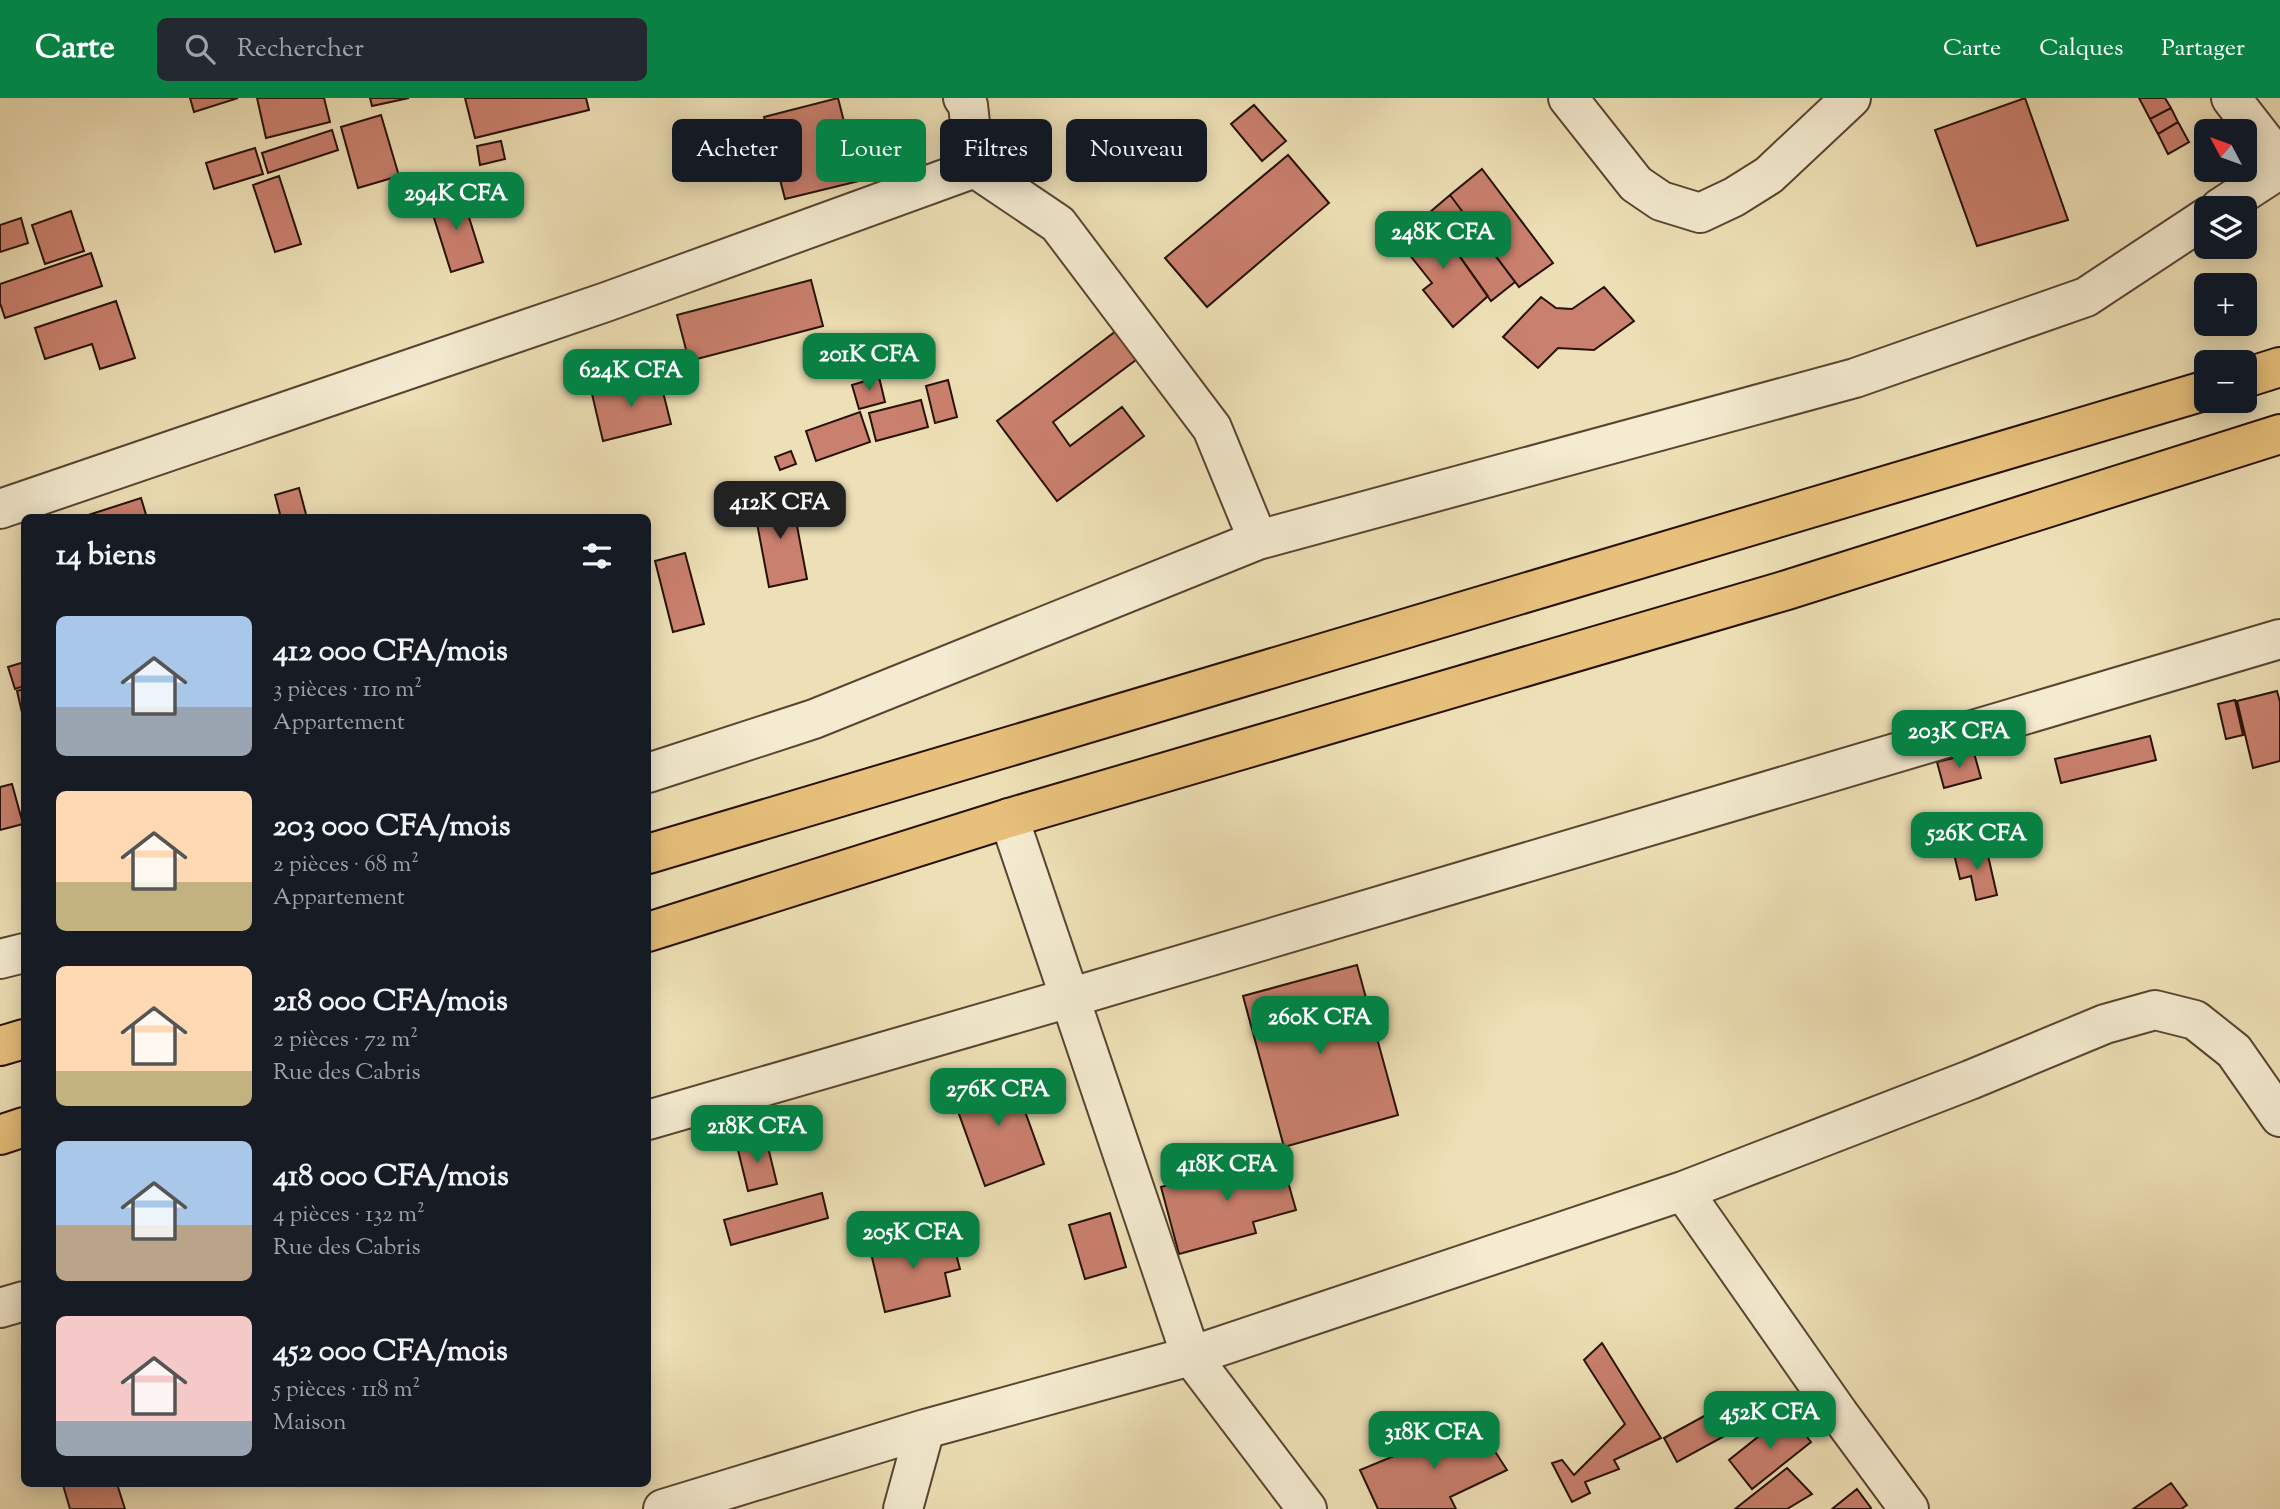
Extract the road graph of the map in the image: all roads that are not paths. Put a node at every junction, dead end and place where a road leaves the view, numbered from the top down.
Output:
1 (963, 98) edge
2 (1568, 98) edge
3 (1851, 98) edge
4 (2231, 98) edge
5 (970, 119) edge
6 (2280, 161) edge
7 (2280, 169) edge
8 (940, 181) edge
9 (996, 182) edge
10 (2238, 196) edge
11 (2194, 226) edge
12 (2280, 367) edge
13 (2257, 374) edge
14 (2194, 394) edge
15 (2280, 434) edge
16 (3, 499) edge
17 (1258, 540) junction
18 (2280, 639) edge
19 (651, 772) edge
20 (1009, 818) junction
21 (651, 853) edge
22 (651, 931) edge
23 (21, 954) edge
24 (0, 959) edge
25 (1069, 998) junction
26 (21, 1040) edge
27 (0, 1046) edge
28 (2280, 1117) edge
29 (651, 1119) edge
30 (21, 1128) edge
31 (0, 1135) edge
32 (1683, 1191) junction
33 (21, 1302) edge
34 (0, 1308) edge
35 (1191, 1356) junction
36 (925, 1429) junction
37 (663, 1509) edge
38 (903, 1509) edge
39 (1307, 1509) edge
40 (1909, 1509) edge

1 - 5 street
2 - 3 street
4 - 6 street
7 - 10 street
8 - 16 street
9 - 17 street
11 - 17 street
12 - 13 main road
14 - 21 main road
15 - 20 main road
17 - 19 street
18 - 25 street
20 - 22 main road
20 - 25 street
23 - 24 street
25 - 29 street
25 - 35 street
26 - 27 main road
28 - 32 street
30 - 31 main road
32 - 35 street
32 - 40 street
33 - 34 street
35 - 36 street
35 - 39 street
36 - 37 street
36 - 38 street

